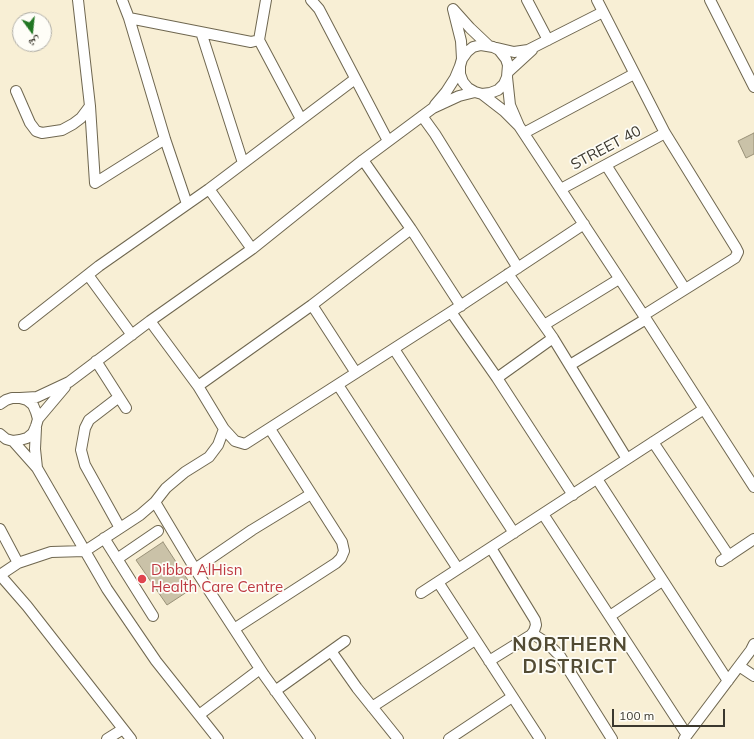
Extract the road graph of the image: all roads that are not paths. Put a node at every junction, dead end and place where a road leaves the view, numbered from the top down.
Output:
1 (78, 0) edge
2 (122, 0) edge
3 (266, 0) edge
4 (311, 0) edge
5 (527, 0) edge
6 (597, 0) edge
7 (712, 1) edge
8 (451, 4) edge
9 (603, 12) junction
10 (129, 18) junction
11 (201, 32) junction
12 (259, 40) junction
13 (545, 42) junction
14 (491, 46) junction
15 (461, 62) junction
16 (508, 74) junction
17 (634, 74) junction
18 (355, 79) junction
19 (754, 87) edge
20 (16, 91) dead end
21 (478, 93) junction
22 (90, 106) junction
23 (433, 108) junction
24 (422, 116) junction
25 (301, 119) junction
26 (522, 130) junction
27 (665, 133) junction
28 (166, 139) junction
29 (388, 141) junction
30 (363, 160) junction
31 (242, 163) junction
32 (606, 165) junction
33 (209, 189) junction
34 (561, 189) junction
35 (187, 204) junction
36 (584, 224) junction
37 (411, 229) junction
38 (252, 249) junction
39 (518, 268) junction
40 (508, 274) junction
41 (88, 275) junction
42 (619, 278) junction
43 (685, 289) junction
44 (312, 305) junction
45 (461, 306) junction
46 (451, 312) junction
47 (645, 317) junction
48 (150, 321) junction
49 (544, 324) junction
50 (24, 325) dead end
51 (132, 335) junction
52 (553, 338) junction
53 (394, 349) junction
54 (96, 361) junction
55 (570, 365) junction
56 (356, 373) junction
57 (497, 378) junction
58 (69, 382) junction
59 (338, 385) junction
60 (198, 386) junction
61 (0, 393) edge
62 (119, 397) junction
63 (16, 398) junction
64 (0, 404) edge
65 (126, 408) dead end
66 (704, 409) junction
67 (37, 423) junction
68 (224, 429) junction
69 (270, 429) junction
70 (5, 439) edge
71 (653, 442) junction
72 (627, 459) junction
73 (38, 468) junction
74 (597, 479) junction
75 (754, 487) edge
76 (311, 494) junction
77 (573, 495) junction
78 (155, 502) junction
79 (543, 514) junction
80 (120, 528) junction
81 (0, 530) edge
82 (158, 531) dead end
83 (514, 533) junction
84 (104, 538) junction
85 (754, 539) edge
86 (491, 548) junction
87 (85, 551) junction
88 (117, 559) junction
89 (18, 563) junction
90 (195, 569) junction
91 (458, 569) junction
92 (0, 575) edge
93 (662, 581) junction
94 (438, 582) junction
95 (421, 593) dead end
96 (153, 616) dead end
97 (610, 616) junction
98 (234, 629) junction
99 (533, 634) junction
100 (345, 640) dead end
101 (475, 640) junction
102 (753, 649) edge
103 (331, 651) junction
104 (489, 660) junction
105 (739, 666) junction
106 (260, 669) junction
107 (754, 676) edge
108 (728, 681) junction
109 (275, 691) junction
110 (512, 697) junction
111 (372, 707) junction
112 (199, 715) junction
113 (123, 729) junction
114 (462, 736) edge
115 (686, 737) edge
116 (107, 739) edge
117 (131, 739) edge
118 (218, 739) edge
119 (310, 739) edge
120 (398, 739) edge
121 (449, 739) edge
122 (540, 739) edge
123 (612, 739) edge

1 - 22 street
2 - 10 street
3 - 12 street
4 - 18 street
5 - 13 street
6 - 9 street
7 - 19 street
8 - 14 street
8 - 15 street
9 - 13 street
9 - 17 street
10 - 11 street
10 - 28 street
11 - 12 street
11 - 31 street
12 - 25 street
13 - 14 street
13 - 16 street
14 - 15 street
14 - 16 street
15 - 21 street
15 - 23 street
16 - 21 street
16 - 26 street
17 - 26 street
17 - 27 street
18 - 25 street
18 - 29 street
20 - 22 street
21 - 23 street
21 - 26 street
22 - 28 street
23 - 24 street
24 - 29 street
24 - 39 street
25 - 31 street
26 - 34 street
27 - 32 street, STREET 40
27 - 43 street
28 - 35 street
29 - 30 street
30 - 37 street
30 - 38 street
31 - 33 street
32 - 34 street, STREET 40
32 - 43 street
33 - 35 street
33 - 38 street
34 - 36 street
35 - 41 street
36 - 39 street
36 - 42 street
37 - 44 street
37 - 45 street
38 - 48 street
39 - 40 street
40 - 45 street
40 - 49 street
41 - 50 street
41 - 51 street
42 - 47 street
42 - 49 street
43 - 47 street
44 - 56 street
44 - 60 street
45 - 46 street
46 - 53 street
46 - 57 street
47 - 55 street
47 - 66 street
48 - 51 street
48 - 60 street
49 - 52 street
51 - 54 street
52 - 55 street
52 - 57 street
53 - 56 street
53 - 83 street
54 - 58 street
54 - 62 street
55 - 72 street
56 - 59 street
57 - 77 street
58 - 63 street
58 - 67 street
59 - 69 street
59 - 91 street
60 - 68 street
61 - 63 street
62 - 65 street
62 - 80 street
63 - 64 street
63 - 67 street
66 - 71 street
66 - 75 street
67 - 70 street
67 - 73 street
68 - 69 street
68 - 78 street
69 - 76 street
70 - 73 street
71 - 72 street
71 - 85 street
72 - 74 street
73 - 87 street
74 - 77 street
74 - 93 street
76 - 90 street
76 - 98 street
77 - 79 street
78 - 80 street
78 - 90 street
79 - 83 street
79 - 97 street
80 - 84 street
81 - 89 street
82 - 88 street
83 - 86 street
84 - 87 street
84 - 88 street
86 - 91 street
86 - 99 street
87 - 89 street
87 - 112 street
88 - 96 street
89 - 92 street
90 - 98 street
91 - 94 street
92 - 113 street
93 - 97 street
93 - 108 street
94 - 95 street
94 - 101 street
97 - 115 street
98 - 106 street
99 - 104 street
99 - 123 street
100 - 103 street
101 - 104 street
101 - 111 street
102 - 105 street
103 - 109 street
103 - 111 street
104 - 110 street
105 - 107 street
105 - 108 street
106 - 109 street
106 - 112 street
108 - 115 street
109 - 119 street
110 - 114 street
110 - 122 street
111 - 120 street
112 - 118 street
113 - 116 street
113 - 117 street
114 - 121 street

